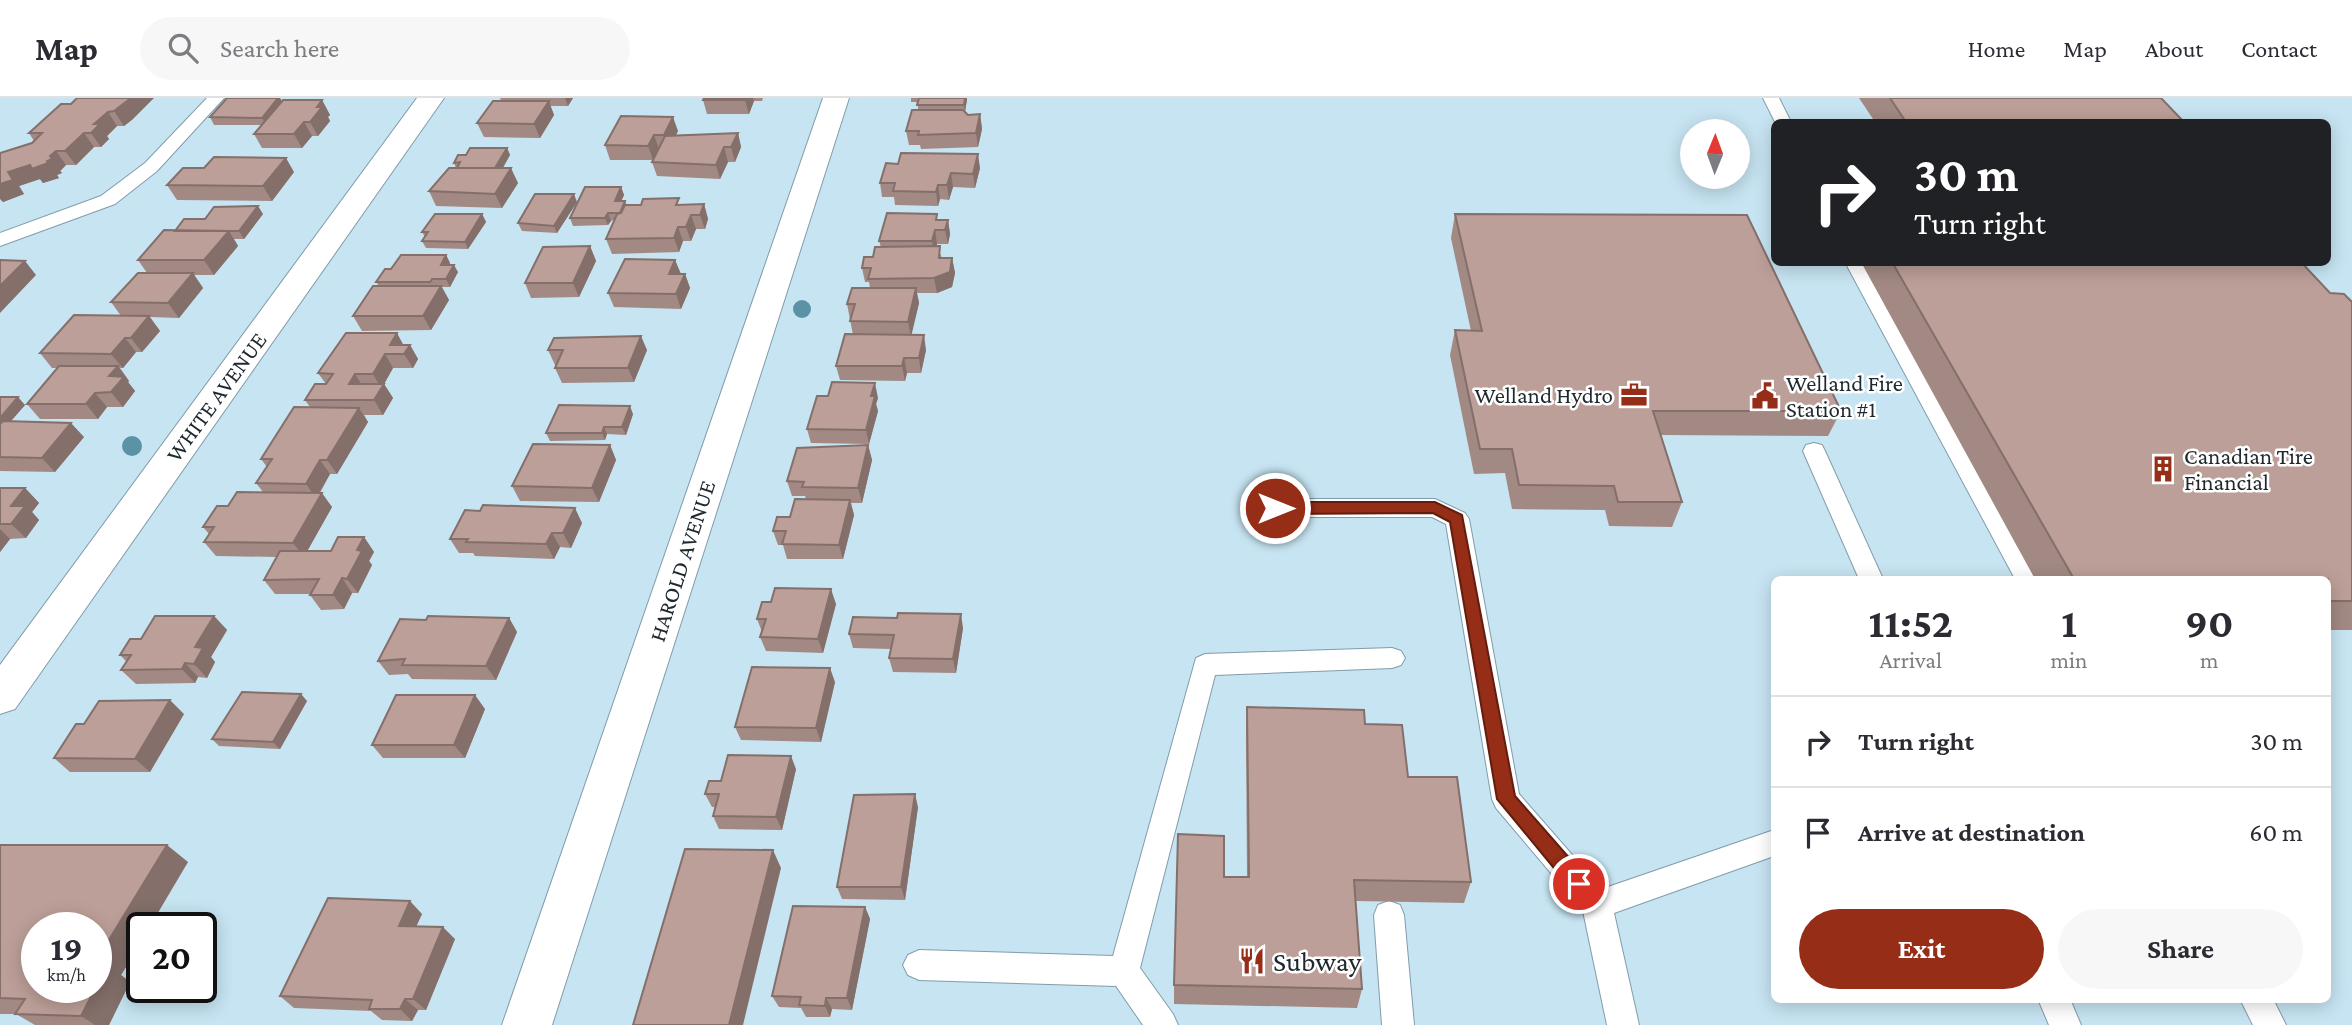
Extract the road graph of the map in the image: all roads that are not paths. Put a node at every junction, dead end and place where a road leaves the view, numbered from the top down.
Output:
1 (216, 98) edge
2 (431, 98) edge
3 (836, 98) edge
4 (1772, 98) edge
5 (1782, 119) edge
6 (0, 240) edge
7 (1857, 266) edge
8 (1814, 451) dead end
9 (1275, 508) dead end
10 (1870, 576) edge
11 (2025, 576) edge
12 (1392, 658) dead end
13 (0, 697) edge
14 (1771, 844) edge
15 (1597, 905) junction
16 (1389, 915) edge
17 (919, 965) dead end
18 (1124, 971) junction
19 (2056, 1003) edge
20 (2258, 1003) edge
21 (527, 1025) edge
22 (1162, 1025) edge
23 (1398, 1025) edge
24 (1623, 1025) edge
25 (2065, 1025) edge
26 (2270, 1025) edge

1 - 6 lane
2 - 13 street, WHITE AVENUE
3 - 21 street, HAROLD AVENUE
4 - 5 lane
7 - 11 lane
8 - 10 lane
9 - 15 lane
12 - 18 lane
14 - 15 lane
15 - 24 lane
16 - 23 lane
17 - 18 lane
18 - 22 lane
19 - 25 lane
20 - 26 lane

